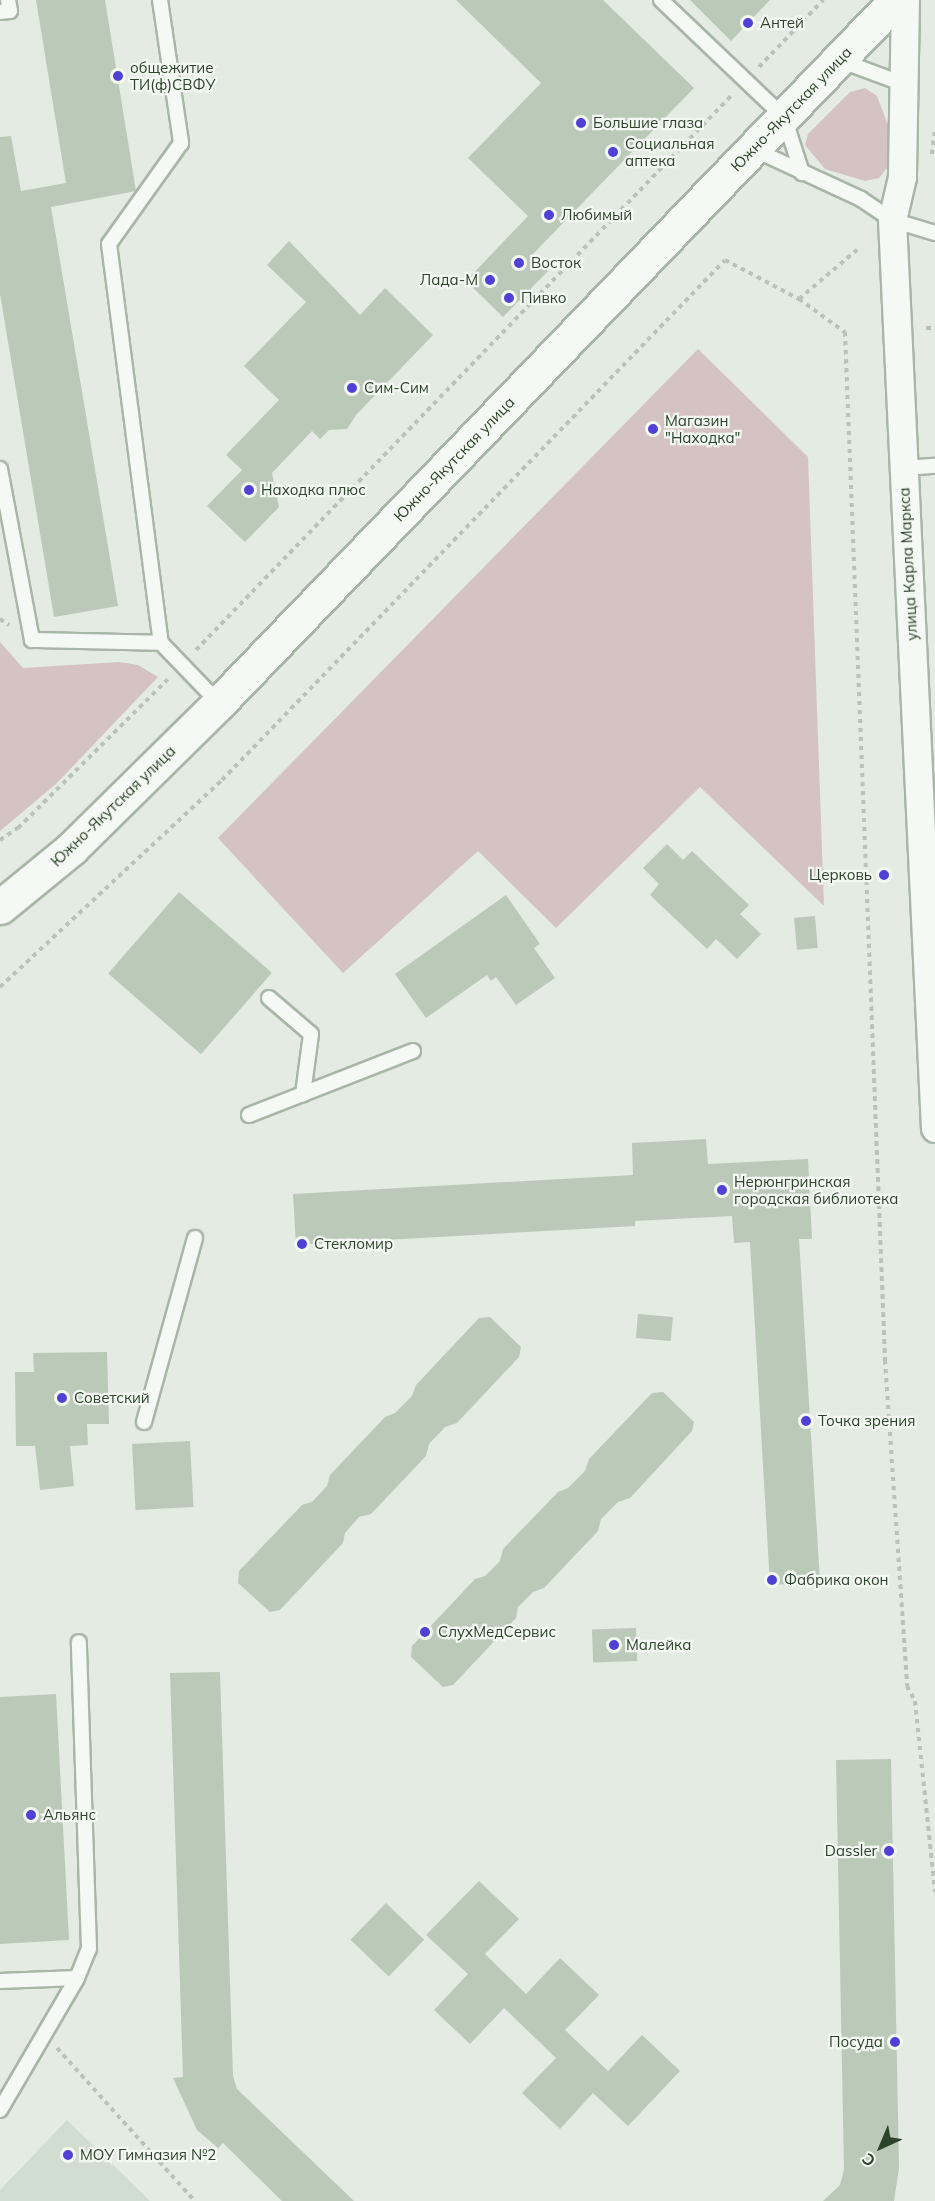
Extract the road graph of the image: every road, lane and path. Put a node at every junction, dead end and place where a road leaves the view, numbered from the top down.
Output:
1 (8, 0) edge
2 (159, 0) edge
3 (662, 0) edge
4 (823, 0) edge
5 (896, 0) edge
6 (905, 0) edge
7 (0, 12) edge
8 (839, 60) junction
9 (746, 81) junction
10 (901, 83) junction
11 (784, 117) junction
12 (753, 149) junction
13 (802, 172) junction
14 (892, 220) junction
15 (935, 233) edge
16 (858, 249) dead end
17 (799, 299) junction
18 (926, 328) dead end
19 (935, 328) edge
20 (935, 466) edge
21 (904, 468) junction
22 (0, 469) edge
23 (161, 643) junction
24 (182, 664) junction
25 (219, 703) junction
26 (0, 840) edge
27 (0, 907) edge
28 (0, 987) edge
29 (269, 998) dead end
30 (413, 1051) dead end
31 (303, 1094) junction
32 (249, 1114) dead end
33 (935, 1128) edge
34 (195, 1238) dead end
35 (144, 1422) dead end
36 (79, 1642) dead end
37 (935, 1892) edge
38 (77, 1978) junction
39 (0, 1981) edge
40 (46, 2036) junction
41 (0, 2110) edge
42 (195, 2201) edge

1 - 7 lane
2 - 23 lane
3 - 9 lane
4 - 9 path
5 - 8 street, Южно-Якутская улица
6 - 10 street, улица Карла Маркса
8 - 10 lane
8 - 11 street, Южно-Якутская улица
9 - 11 lane
9 - 24 path
10 - 14 street, улица Карла Маркса
11 - 12 street, Южно-Якутская улица
11 - 13 lane
12 - 13 lane
12 - 25 street, Южно-Якутская улица
13 - 14 lane
14 - 15 lane
14 - 21 street, улица Карла Маркса
16 - 17 path
17 - 28 path
17 - 37 path
18 - 19 path
20 - 21 lane
21 - 33 street, улица Карла Маркса
22 - 23 lane
23 - 24 lane
24 - 25 lane
24 - 26 path
25 - 27 street, Южно-Якутская улица
29 - 31 lane
30 - 31 lane
31 - 32 lane
34 - 35 lane
36 - 38 lane
38 - 39 lane
38 - 40 lane
40 - 41 lane
40 - 42 path

